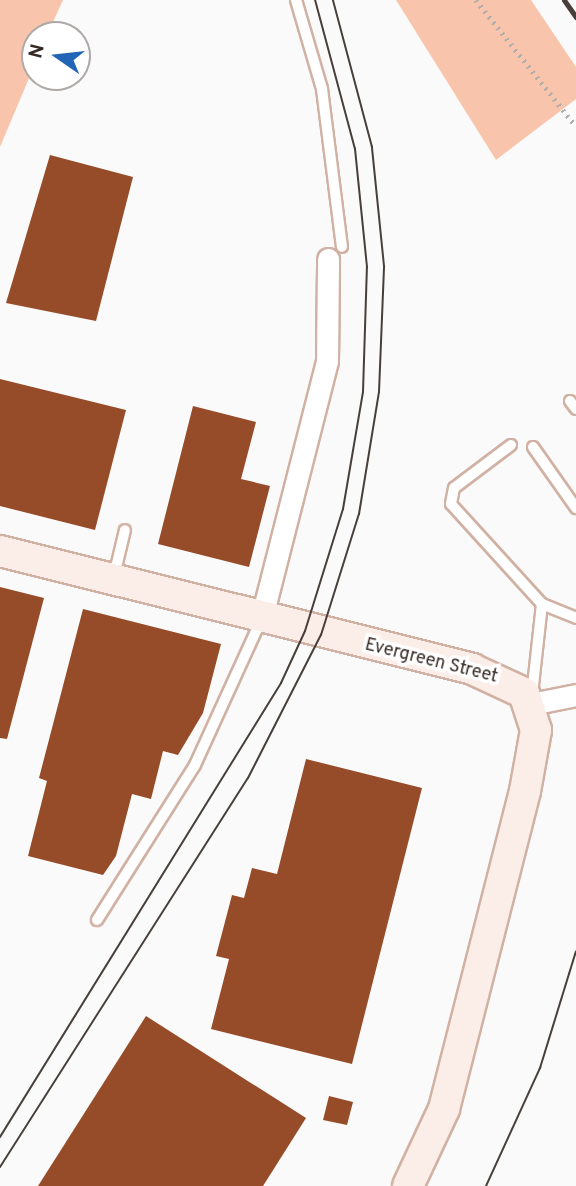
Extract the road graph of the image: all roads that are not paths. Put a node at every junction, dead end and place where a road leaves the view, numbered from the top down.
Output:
1 (296, 0) edge
2 (335, 253) joint
3 (510, 446) dead end
4 (533, 446) dead end
5 (576, 508) edge
6 (125, 530) dead end
7 (0, 551) edge
8 (113, 579) junction
9 (542, 604) junction
10 (576, 618) edge
11 (261, 620) junction
12 (576, 695) edge
13 (531, 704) junction
14 (97, 920) dead end
15 (408, 1186) edge

1 - 2 lane
2 - 11 street
3 - 9 lane
4 - 5 lane
6 - 8 lane
7 - 8 street, Evergreen Street
8 - 11 street, Evergreen Street
9 - 10 lane
9 - 13 lane
11 - 13 street, Evergreen Street
11 - 14 lane
12 - 13 street
13 - 15 street

